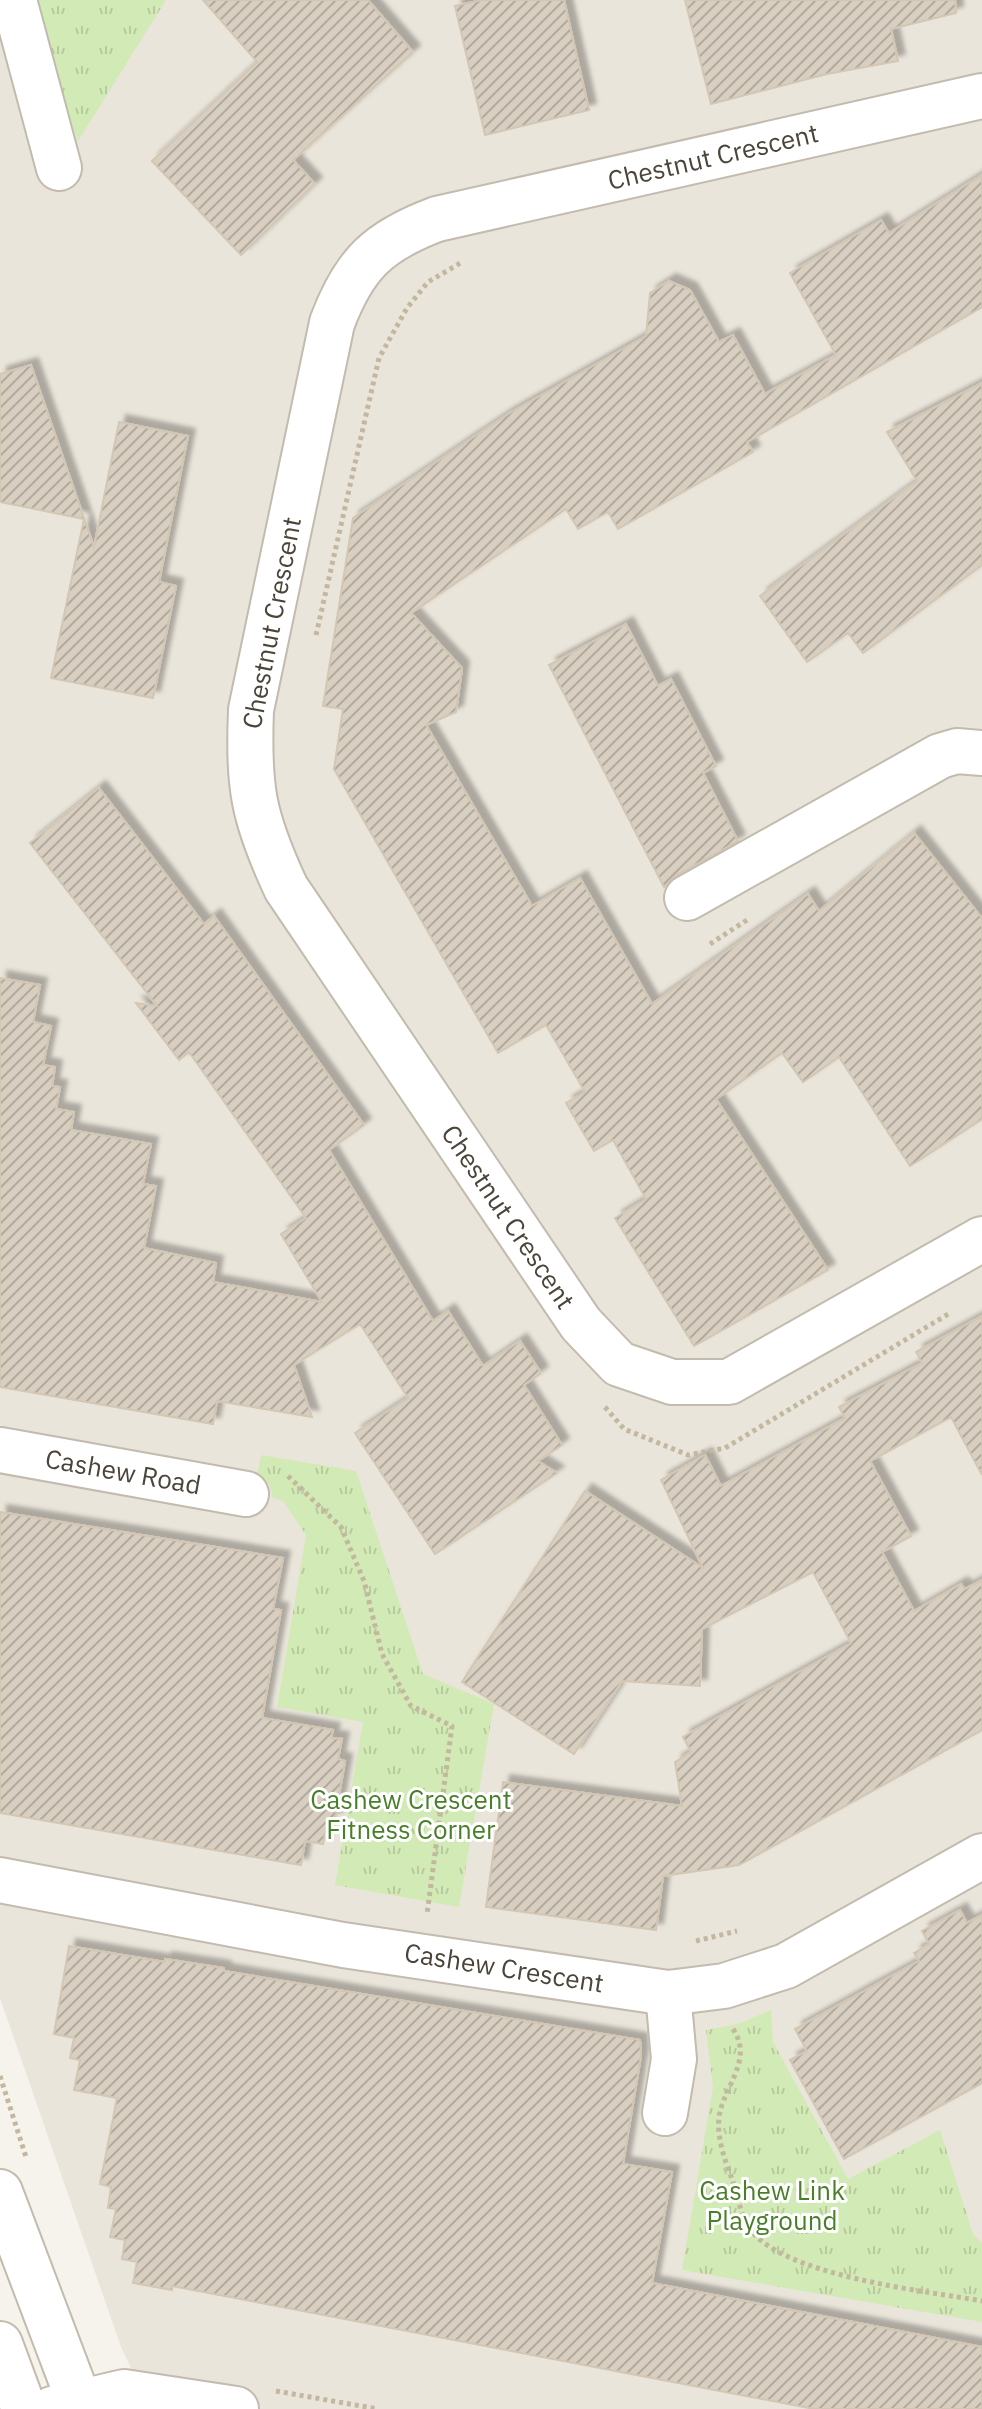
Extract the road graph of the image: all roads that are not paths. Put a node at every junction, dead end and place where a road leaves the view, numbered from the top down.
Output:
1 (14, 0) edge
2 (982, 96) edge
3 (59, 168) dead end
4 (982, 753) edge
5 (687, 898) dead end
6 (982, 1239) edge
7 (0, 1450) edge
8 (246, 1494) dead end
9 (982, 1856) edge
10 (0, 1880) edge
11 (668, 1993) junction
12 (665, 2113) dead end
13 (0, 2192) edge
14 (0, 2344) edge
15 (71, 2406) edge
16 (24, 2409) edge
17 (236, 2409) edge

1 - 3 street
2 - 6 street, Chestnut Crescent
4 - 5 street
7 - 8 street, Cashew Road
9 - 11 street, Cashew Crescent
10 - 11 street, Cashew Crescent
11 - 12 street
13 - 15 street
14 - 16 street
15 - 17 street

